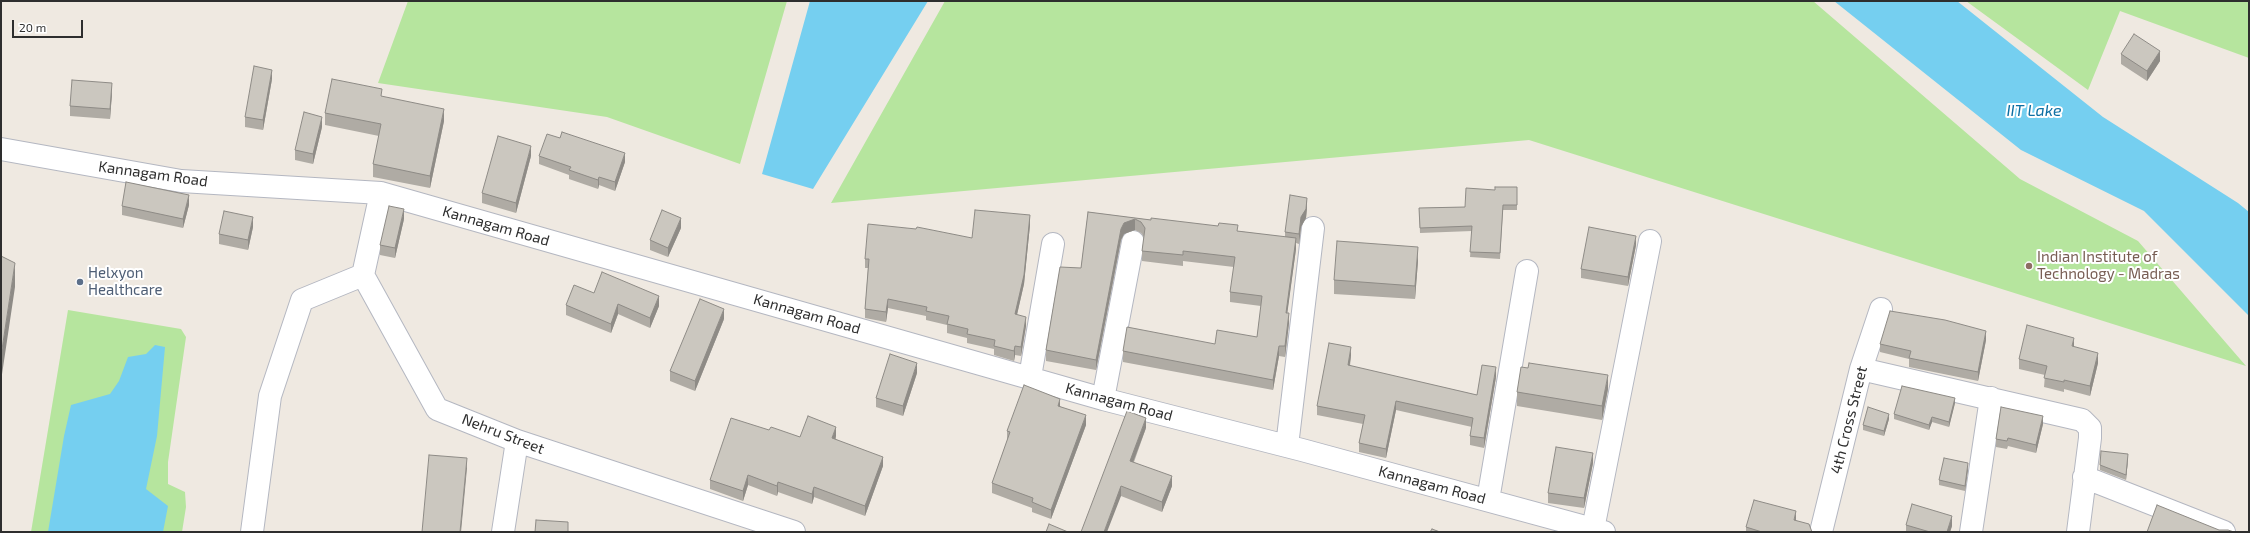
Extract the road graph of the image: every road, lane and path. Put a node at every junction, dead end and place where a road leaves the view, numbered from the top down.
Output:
1 (1, 149) edge
2 (381, 193) junction
3 (1313, 228) dead end
4 (1650, 241) dead end
5 (1133, 242) dead end
6 (1053, 244) dead end
7 (1527, 271) dead end
8 (363, 275) junction
9 (1881, 309) dead end
10 (1861, 369) junction
11 (1030, 377) junction
12 (1991, 398) junction
13 (1103, 399) junction
14 (517, 441) junction
15 (1287, 446) junction
16 (2084, 478) junction
17 (1488, 500) junction
18 (1599, 530) edge
19 (252, 532) edge
20 (503, 532) edge
21 (794, 532) edge
22 (1821, 532) edge
23 (1971, 532) edge
24 (2078, 532) edge
25 (2224, 532) edge

1 - 2 street, Kannagam Road
2 - 8 street
2 - 11 street, Kannagam Road
3 - 15 street
4 - 18 street
5 - 13 street
6 - 11 street
7 - 17 street
8 - 14 street, Nehru Street
8 - 19 street
9 - 10 street, 4th Cross Street
10 - 12 street
10 - 22 street, 4th Cross Street
11 - 13 street, Kannagam Road
12 - 16 street
12 - 23 street
13 - 15 street, Kannagam Road
14 - 20 street
14 - 21 street, Nehru Street
15 - 17 street, Kannagam Road
16 - 24 street
16 - 25 street
17 - 18 street, Kannagam Road

